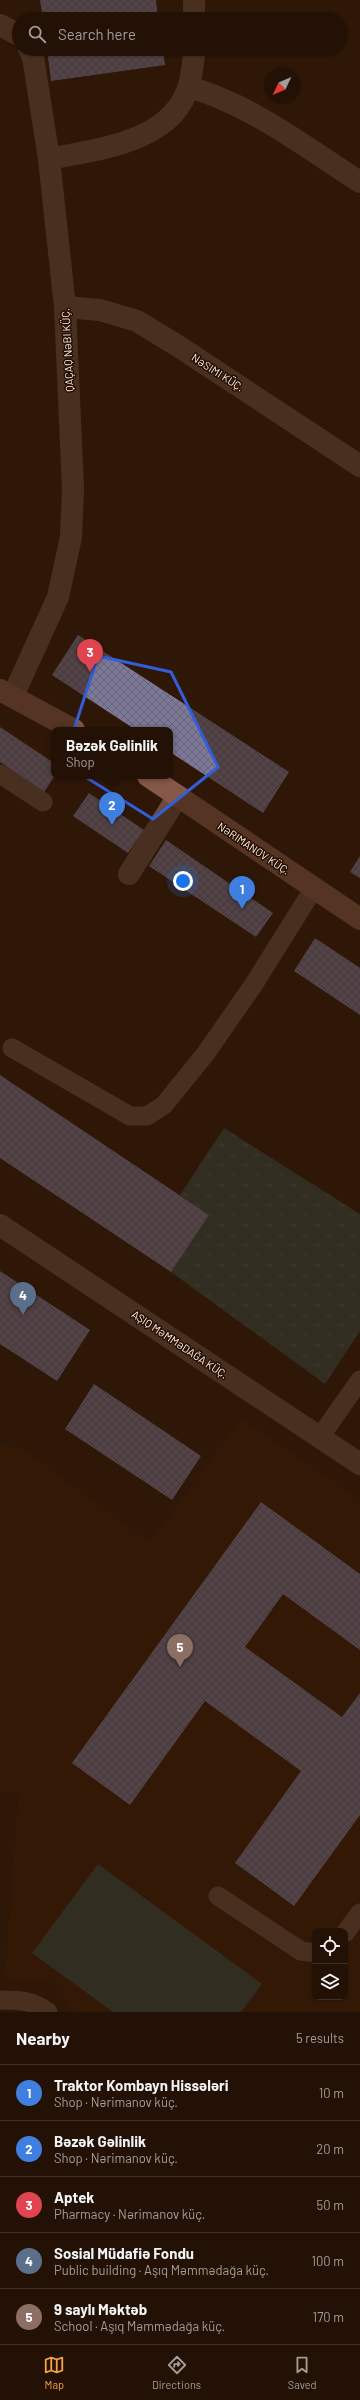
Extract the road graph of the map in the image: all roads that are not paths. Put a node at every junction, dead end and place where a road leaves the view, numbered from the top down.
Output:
1 (194, 0) edge
2 (194, 12) edge
3 (0, 25) edge
4 (12, 31) edge
5 (32, 56) edge
6 (194, 56) edge
7 (189, 87) junction
8 (49, 159) junction
9 (360, 182) edge
10 (65, 307) junction
11 (360, 466) edge
12 (7, 693) edge
13 (69, 727) edge
14 (0, 774) edge
15 (152, 779) edge
16 (178, 796) junction
17 (43, 802) dead end
18 (129, 874) dead end
19 (314, 888) junction
20 (360, 919) edge
21 (12, 1048) dead end
22 (0, 1225) edge
23 (360, 1380) edge
24 (320, 1437) junction
25 (360, 1464) edge
26 (218, 1896) dead end
27 (360, 1912) edge
28 (348, 1929) edge
29 (312, 1953) edge
30 (6, 2004) edge
31 (48, 2012) edge

1 - 2 street
3 - 4 street
5 - 8 street, QAÇAQ NƏBI KÜÇ.
6 - 7 street
7 - 8 street
7 - 9 street
8 - 10 street, QAÇAQ NƏBI KÜÇ.
10 - 11 street, NƏSIMI KÜÇ.
10 - 12 street, QAÇAQ NƏBI KÜÇ.
12 - 13 main road
14 - 17 lane
15 - 16 main road, NƏRIMANOV KÜÇ.
16 - 18 street
16 - 19 main road, NƏRIMANOV KÜÇ.
19 - 20 main road, NƏRIMANOV KÜÇ.
19 - 21 lane
22 - 24 street
23 - 24 lane
24 - 25 street
26 - 29 lane
27 - 28 lane
30 - 31 lane

